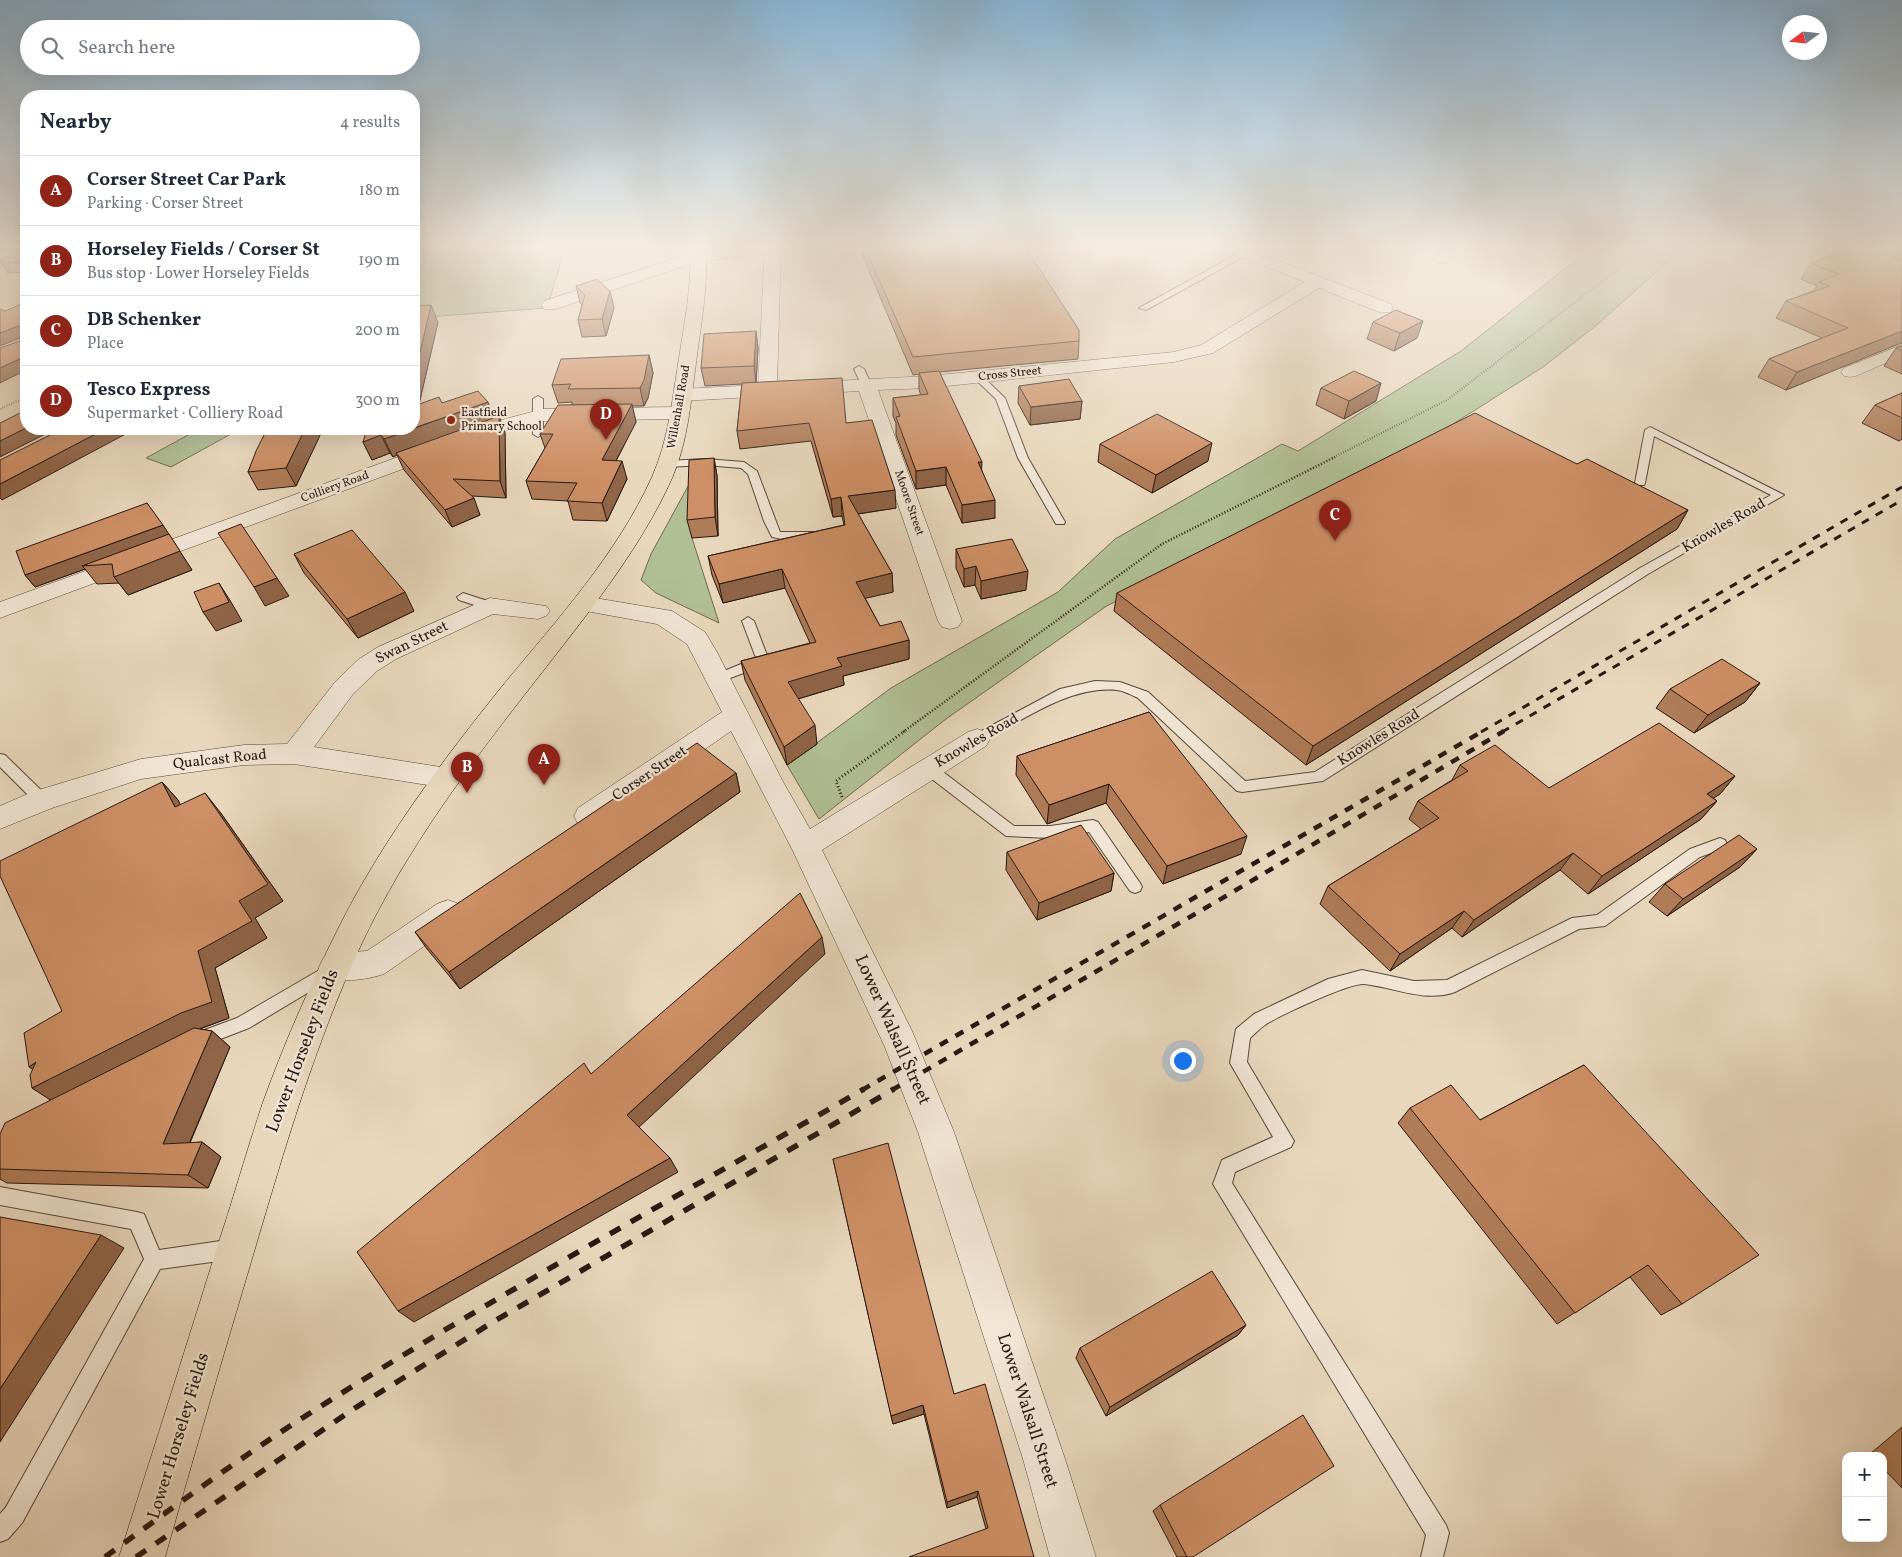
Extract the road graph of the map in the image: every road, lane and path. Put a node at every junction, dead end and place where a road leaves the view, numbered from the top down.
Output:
1 (693, 321) edge
2 (770, 321) edge
3 (1253, 321) edge
4 (1551, 321) edge
5 (1902, 350) edge
6 (1850, 372) dead end
7 (864, 377) junction
8 (978, 377) junction
9 (767, 390) junction
10 (20, 400) edge
11 (681, 404) junction
12 (0, 410) edge
13 (668, 464) junction
14 (1640, 484) edge
15 (1060, 522) dead end
16 (822, 534) edge
17 (463, 598) dead end
18 (583, 604) junction
19 (490, 606) junction
20 (0, 610) edge
21 (538, 611) dead end
22 (950, 620) dead end
23 (748, 621) dead end
24 (718, 678) junction
25 (736, 715) junction
26 (976, 739) joint
27 (294, 754) junction
28 (0, 759) edge
29 (929, 769) junction
30 (447, 778) junction
31 (42, 800) junction
32 (0, 818) edge
33 (849, 819) junction
34 (571, 828) edge
35 (1720, 844) dead end
36 (806, 846) junction
37 (1135, 887) dead end
38 (472, 896) edge
39 (335, 967) junction
40 (180, 1049) edge
41 (0, 1196) edge
42 (235, 1249) junction
43 (154, 1260) junction
44 (0, 1531) edge
45 (142, 1557) edge
46 (1073, 1557) edge
47 (1432, 1557) edge

1 - 11 highway, Willenhall Road
2 - 9 street
3 - 8 street, Cross Street
4 - 33 path
5 - 6 street
7 - 8 street, Cross Street
7 - 9 street, Cross Street
7 - 22 street, Moore Street
8 - 15 lane
9 - 11 street, Cross Street
10 - 12 path
11 - 13 highway, Willenhall Road
11 - 20 street, Colliery Road
13 - 16 lane
13 - 18 highway, Willenhall Road
14 - 26 lane, Knowles Road
17 - 19 lane
18 - 24 street, Lower Walsall Street
18 - 30 highway, Lower Horseley Fields
19 - 21 street
19 - 27 street, Swan Street
23 - 24 lane
24 - 25 street, Lower Walsall Street
25 - 34 street, Corser Street
25 - 36 street, Lower Walsall Street
26 - 29 street, Knowles Road
27 - 30 street, Qualcast Road
27 - 31 street, Qualcast Road
28 - 31 lane
29 - 33 street, Knowles Road
29 - 37 lane
30 - 39 highway, Lower Horseley Fields
31 - 32 street, Qualcast Road
33 - 36 street, Knowles Road
35 - 47 lane
36 - 46 street, Lower Walsall Street
38 - 39 street
39 - 40 lane
39 - 42 highway, Lower Horseley Fields
41 - 43 lane
42 - 43 lane
42 - 45 highway, Lower Horseley Fields
43 - 44 lane

